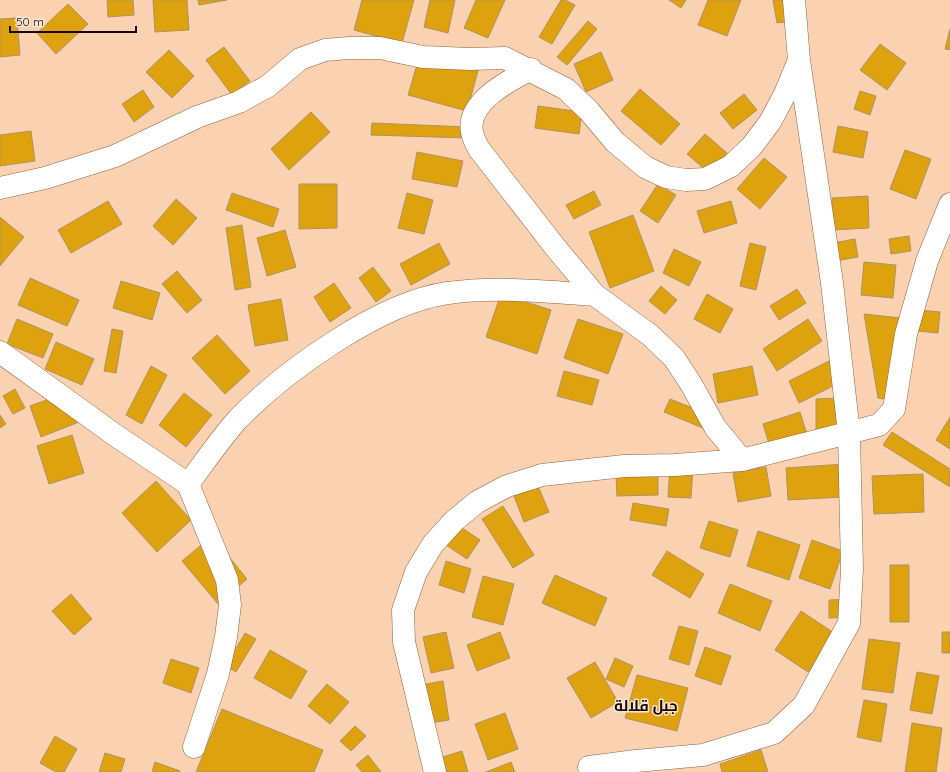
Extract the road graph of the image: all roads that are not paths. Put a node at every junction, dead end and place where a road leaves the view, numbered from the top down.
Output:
1 (794, 0) edge
2 (799, 60) junction
3 (531, 69) junction
4 (0, 188) edge
5 (950, 204) edge
6 (595, 295) junction
7 (0, 352) edge
8 (848, 433) junction
9 (742, 460) junction
10 (188, 484) junction
11 (194, 747) dead end
12 (589, 768) dead end
13 (435, 772) edge

1 - 2 street
2 - 3 street
2 - 8 street
3 - 4 street
3 - 6 street
5 - 8 street
6 - 9 street
6 - 10 street
7 - 10 street
8 - 9 street
8 - 12 street
9 - 13 street
10 - 11 street

